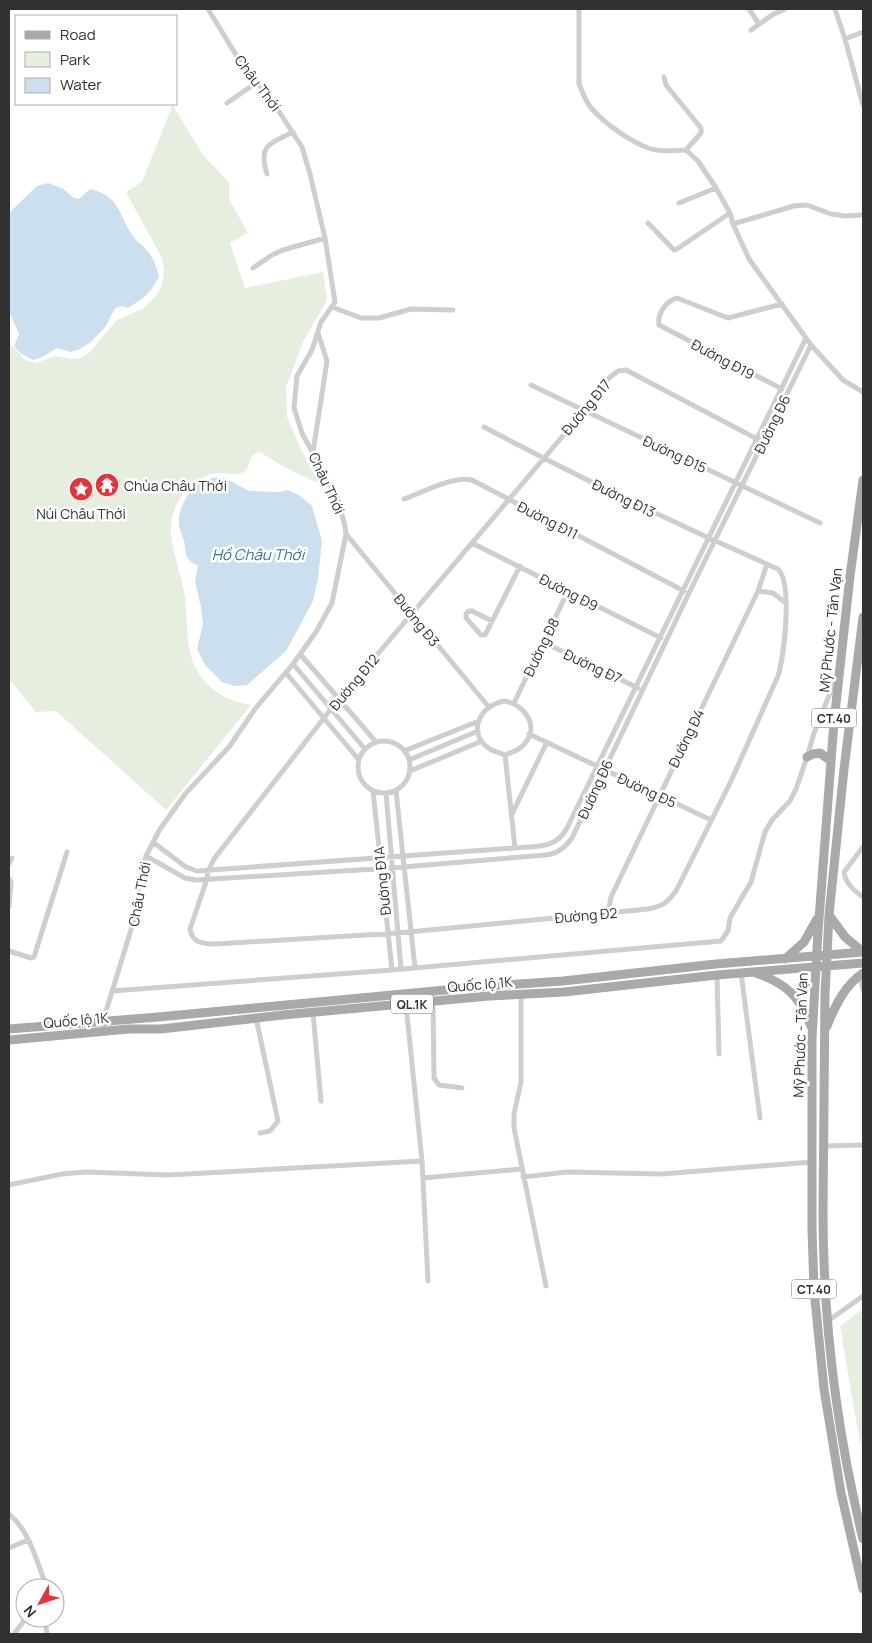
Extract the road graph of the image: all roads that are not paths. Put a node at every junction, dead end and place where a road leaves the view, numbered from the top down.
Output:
1 (579, 9) edge
2 (749, 9) edge
3 (785, 9) edge
4 (835, 9) edge
5 (209, 10) edge
6 (759, 24) junction
7 (751, 30) dead end
8 (863, 32) edge
9 (845, 40) junction
10 (664, 77) dead end
11 (256, 84) junction
12 (228, 103) dead end
13 (863, 105) edge
14 (293, 132) junction
15 (686, 150) junction
16 (267, 174) dead end
17 (716, 188) junction
18 (679, 203) dead end
19 (730, 214) junction
20 (863, 215) edge
21 (648, 223) dead end
22 (733, 224) junction
23 (326, 238) junction
24 (253, 268) dead end
25 (782, 304) junction
26 (332, 307) junction
27 (453, 310) dead end
28 (318, 333) junction
29 (806, 338) junction
30 (811, 344) junction
31 (531, 385) dead end
32 (781, 389) junction
33 (787, 392) junction
34 (863, 392) edge
35 (584, 410) junction
36 (484, 427) dead end
37 (757, 439) junction
38 (763, 442) junction
39 (313, 452) junction
40 (543, 458) junction
41 (863, 480) edge
42 (736, 482) junction
43 (742, 486) junction
44 (404, 499) dead end
45 (509, 500) junction
46 (820, 523) dead end
47 (346, 534) junction
48 (708, 539) junction
49 (715, 542) junction
50 (472, 543) junction
51 (767, 564) junction
52 (520, 566) junction
53 (683, 590) junction
54 (568, 591) junction
55 (758, 591) junction
56 (689, 593) junction
57 (786, 603) junction
58 (412, 614) junction
59 (863, 617) edge
60 (492, 621) junction
61 (660, 638) junction
62 (666, 641) junction
63 (543, 642) junction
64 (301, 655) junction
65 (294, 664) junction
66 (840, 669) junction
67 (286, 673) junction
68 (636, 687) junction
69 (643, 690) junction
70 (339, 700) junction
71 (514, 703) junction
72 (488, 706) junction
73 (332, 709) junction
74 (324, 718) junction
75 (620, 719) junction
76 (479, 721) junction
77 (626, 723) junction
78 (478, 731) junction
79 (529, 734) junction
80 (441, 736) junction
81 (482, 741) junction
82 (376, 742) junction
83 (546, 742) junction
84 (445, 745) junction
85 (365, 749) junction
86 (404, 751) junction
87 (450, 755) junction
88 (505, 755) junction
89 (807, 757) junction
90 (359, 760) junction
91 (409, 760) junction
92 (831, 760) junction
93 (597, 766) junction
94 (604, 770) junction
95 (410, 771) junction
96 (373, 791) junction
97 (396, 791) junction
98 (386, 794) junction
99 (658, 796) junction
100 (511, 814) junction
101 (711, 820) junction
102 (570, 821) junction
103 (578, 825) junction
104 (154, 843) junction
105 (532, 846) junction
106 (863, 847) edge
107 (515, 848) junction
108 (478, 851) junction
109 (68, 852) dead end
110 (146, 856) junction
111 (402, 856) junction
112 (533, 856) junction
113 (392, 857) junction
114 (380, 858) junction
115 (836, 860) junction
116 (479, 861) junction
117 (326, 862) junction
118 (264, 867) junction
119 (403, 867) junction
120 (392, 868) junction
121 (381, 869) junction
122 (208, 871) junction
123 (327, 872) junction
124 (844, 872) junction
125 (266, 877) junction
126 (9, 878) edge
127 (207, 879) junction
128 (863, 898) edge
129 (9, 906) edge
130 (608, 913) junction
131 (824, 914) junction
132 (410, 932) junction
133 (398, 933) junction
134 (388, 934) junction
135 (9, 951) edge
136 (863, 952) edge
137 (817, 956) junction
138 (827, 956) junction
139 (784, 959) junction
140 (863, 963) edge
141 (826, 967) junction
142 (415, 968) junction
143 (816, 968) junction
144 (392, 970) junction
145 (401, 970) junction
146 (754, 972) junction
147 (741, 973) junction
148 (862, 974) edge
149 (717, 975) junction
150 (863, 990) edge
151 (112, 991) junction
152 (521, 994) junction
153 (433, 1002) junction
154 (406, 1005) junction
155 (313, 1013) junction
156 (256, 1018) junction
157 (103, 1021) junction
158 (9, 1029) edge
159 (813, 1029) junction
160 (103, 1031) junction
161 (825, 1031) junction
162 (9, 1040) edge
163 (719, 1054) dead end
164 (462, 1088) dead end
165 (321, 1101) dead end
166 (760, 1118) dead end
167 (260, 1133) dead end
168 (863, 1145) edge
169 (824, 1146) junction
170 (422, 1161) junction
171 (812, 1162) junction
172 (522, 1170) junction
173 (523, 1177) junction
174 (423, 1178) junction
175 (9, 1185) edge
176 (428, 1281) dead end
177 (546, 1286) dead end
178 (863, 1296) edge
179 (828, 1321) junction
180 (9, 1514) edge
181 (863, 1539) edge
182 (28, 1540) junction
183 (9, 1548) edge
184 (42, 1578) edge
185 (863, 1588) edge

1 - 15 street
2 - 6 street
3 - 6 street
4 - 9 street
5 - 11 street, Châu Thới
6 - 7 street
8 - 9 street
9 - 13 street
10 - 15 street
11 - 12 street
11 - 14 street, Châu Thới
14 - 16 street
14 - 23 street, Châu Thới
15 - 17 street
17 - 18 street
17 - 19 street
19 - 21 street
19 - 22 street
20 - 22 street
22 - 25 street
23 - 24 street
23 - 26 street, Châu Thới
25 - 29 street
25 - 32 street, Đường Đ19
26 - 27 street
26 - 28 street, Châu Thới
28 - 39 street
28 - 39 street, Châu Thới
29 - 30 street
29 - 32 street, Đường Đ6
30 - 33 street, Đường Đ6
30 - 34 street
31 - 35 street, Đường Đ15
32 - 33 street, Đường Đ19
32 - 37 street, Đường Đ6
33 - 38 street, Đường Đ6
35 - 37 street, Đường Đ17
35 - 40 street, Đường Đ17
35 - 42 street, Đường Đ15
36 - 40 street, Đường Đ13
37 - 38 street, Đường Đ17
37 - 42 street, Đường Đ6
38 - 43 street, Đường Đ6
39 - 47 street, Châu Thới
40 - 45 street, Đường Đ17
40 - 48 street, Đường Đ13
41 - 66 main road, Mỹ Phước - Tân Vạn / CT.40
42 - 43 street, Đường Đ15
42 - 48 street, Đường Đ6
43 - 46 street, Đường Đ15
43 - 49 street, Đường Đ6
44 - 45 street, Đường Đ11
45 - 50 street, Đường Đ12
45 - 53 street, Đường Đ11
47 - 58 street, Đường Đ3
47 - 64 street, Châu Thới
48 - 49 street, Đường Đ13
48 - 53 street, Đường Đ6
49 - 51 street, Đường Đ13
49 - 56 street, Đường Đ6
50 - 52 street, Đường Đ9
50 - 58 street, Đường Đ12
51 - 55 street, Đường Đ4
51 - 57 street, Đường Đ2
52 - 54 street, Đường Đ9
52 - 60 street
53 - 56 street, Đường Đ11
53 - 61 street, Đường Đ6
54 - 61 street, Đường Đ9
54 - 63 street, Đường Đ8
55 - 57 street
55 - 99 street, Đường Đ4
56 - 62 street, Đường Đ6
57 - 101 street, Đường Đ2
58 - 70 street, Đường Đ12
58 - 72 street, Đường Đ3
59 - 115 main road, Mỹ Phước - Tân Vạn / CT.40
60 - 60 street
61 - 62 street, Đường Đ9
61 - 68 street, Đường Đ6
62 - 69 street, Đường Đ6
63 - 68 street, Đường Đ7
63 - 71 street, Đường Đ8
64 - 65 street, Châu Thới
64 - 70 street
65 - 67 street, Châu Thới
65 - 73 street
66 - 89 street
66 - 92 main road, Mỹ Phước - Tân Vạn / CT.40
67 - 74 street
67 - 104 street, Châu Thới
68 - 69 street, Đường Đ7
68 - 75 street, Đường Đ6
69 - 77 street, Đường Đ6
70 - 73 street, Đường Đ12
70 - 82 street
71 - 72 street
71 - 79 street
72 - 76 street
73 - 74 street, Đường Đ12
73 - 85 street
74 - 90 street
74 - 122 street, Đường Đ12
75 - 77 street
75 - 93 street, Đường Đ6
76 - 78 street
76 - 80 street
77 - 94 street, Đường Đ6
78 - 81 street
78 - 84 street
79 - 83 street, Đường Đ5
79 - 88 street
80 - 84 street
80 - 86 street
81 - 87 street
81 - 88 street
82 - 85 street
82 - 86 street
83 - 93 street, Đường Đ5
83 - 100 street
84 - 87 street
84 - 91 street
85 - 90 street
86 - 91 street
87 - 95 street
88 - 100 street
89 - 92 main road
89 - 142 street
90 - 96 street
91 - 95 street
92 - 131 main road, Mỹ Phước - Tân Vạn / CT.40
93 - 94 street, Đường Đ5
93 - 102 street, Đường Đ6
94 - 99 street, Đường Đ5
94 - 103 street, Đường Đ6
95 - 97 street
96 - 98 street
96 - 114 street, Đường Đ1A
97 - 98 street
97 - 111 street, Đường Đ1A
98 - 113 street, Đường Đ1A
99 - 101 street, Đường Đ5
99 - 130 street, Đường Đ4
100 - 107 street
101 - 130 street, Đường Đ2
102 - 103 street
102 - 105 street, Đường Đ6
103 - 112 street, Đường Đ6
104 - 110 street, Châu Thới
104 - 122 street, Đường Đ6
105 - 107 street, Đường Đ6
105 - 112 street
106 - 124 street
107 - 108 street, Đường Đ6
108 - 111 street, Đường Đ6
108 - 116 street
109 - 135 street
110 - 127 street, Đường Đ6
110 - 151 street, Châu Thới
111 - 113 street, Đường Đ6
111 - 119 street, Đường Đ1A
112 - 116 street, Đường Đ6
113 - 114 street, Đường Đ6
113 - 120 street, Đường Đ1A
114 - 117 street, Đường Đ6
114 - 121 street, Đường Đ1A
115 - 124 street
115 - 131 main road, Mỹ Phước - Tân Vạn / CT.40
116 - 119 street, Đường Đ6
117 - 118 street, Đường Đ6
117 - 123 street
118 - 122 street, Đường Đ6
118 - 125 street
119 - 120 street, Đường Đ6
119 - 132 street, Đường Đ1A
120 - 121 street, Đường Đ6
120 - 133 street, Đường Đ1A
121 - 123 street, Đường Đ6
121 - 134 street, Đường Đ1A
122 - 127 street
123 - 125 street, Đường Đ6
124 - 128 street
125 - 127 street, Đường Đ6
126 - 129 street
127 - 134 street, Đường Đ2
130 - 132 street, Đường Đ2
131 - 136 main road
131 - 137 main road, Mỹ Phước - Tân Vạn / CT.40
131 - 138 main road, Mỹ Phước - Tân Vạn / CT.40
131 - 139 main road
132 - 133 street, Đường Đ2
132 - 142 street, Đường Đ1A
133 - 134 street, Đường Đ2
133 - 145 street, Đường Đ1A
134 - 144 street, Đường Đ1A
136 - 138 main road, Quốc lộ 1K / QL.1K
137 - 138 main road, Quốc lộ 1K / QL.1K
137 - 139 main road, Quốc lộ 1K / QL.1K
137 - 143 main road, Mỹ Phước - Tân Vạn
138 - 141 main road, Mỹ Phước - Tân Vạn
139 - 157 main road, Quốc lộ 1K / QL.1K
140 - 141 main road, Quốc lộ 1K / QL.1K
141 - 143 main road, Quốc lộ 1K / QL.1K
141 - 161 main road, Mỹ Phước - Tân Vạn / CT.40
142 - 145 street
143 - 146 main road, Quốc lộ 1K / QL.1K
143 - 159 main road, Mỹ Phước - Tân Vạn / CT.40
144 - 145 street
144 - 151 street
146 - 147 main road, Quốc lộ 1K / QL.1K
146 - 159 main road
147 - 149 main road, Quốc lộ 1K / QL.1K
147 - 166 street
148 - 150 street
148 - 161 main road
149 - 152 main road, Quốc lộ 1K / QL.1K
149 - 163 street
151 - 157 street, Châu Thới
152 - 153 main road, Quốc lộ 1K / QL.1K
152 - 172 street
153 - 154 main road, Quốc lộ 1K / QL.1K
153 - 164 street
154 - 155 main road, Quốc lộ 1K / QL.1K
154 - 170 street
155 - 156 main road, Quốc lộ 1K / QL.1K
155 - 165 street
156 - 160 main road, Quốc lộ 1K / QL.1K
156 - 167 street
157 - 158 main road, Quốc lộ 1K / QL.1K
157 - 160 street, Châu Thới
159 - 171 main road, Mỹ Phước - Tân Vạn / CT.40
160 - 162 main road, Quốc lộ 1K / QL.1K
161 - 169 main road, Mỹ Phước - Tân Vạn / CT.40
168 - 169 street
169 - 179 main road, Mỹ Phước - Tân Vạn / CT.40
170 - 174 street
170 - 175 street
171 - 173 street
171 - 185 main road, Mỹ Phước - Tân Vạn / CT.40
172 - 173 street
172 - 174 street
173 - 177 street
174 - 176 street
178 - 179 street
179 - 181 main road, Mỹ Phước - Tân Vạn / CT.40
180 - 182 street
182 - 183 street
182 - 184 street

